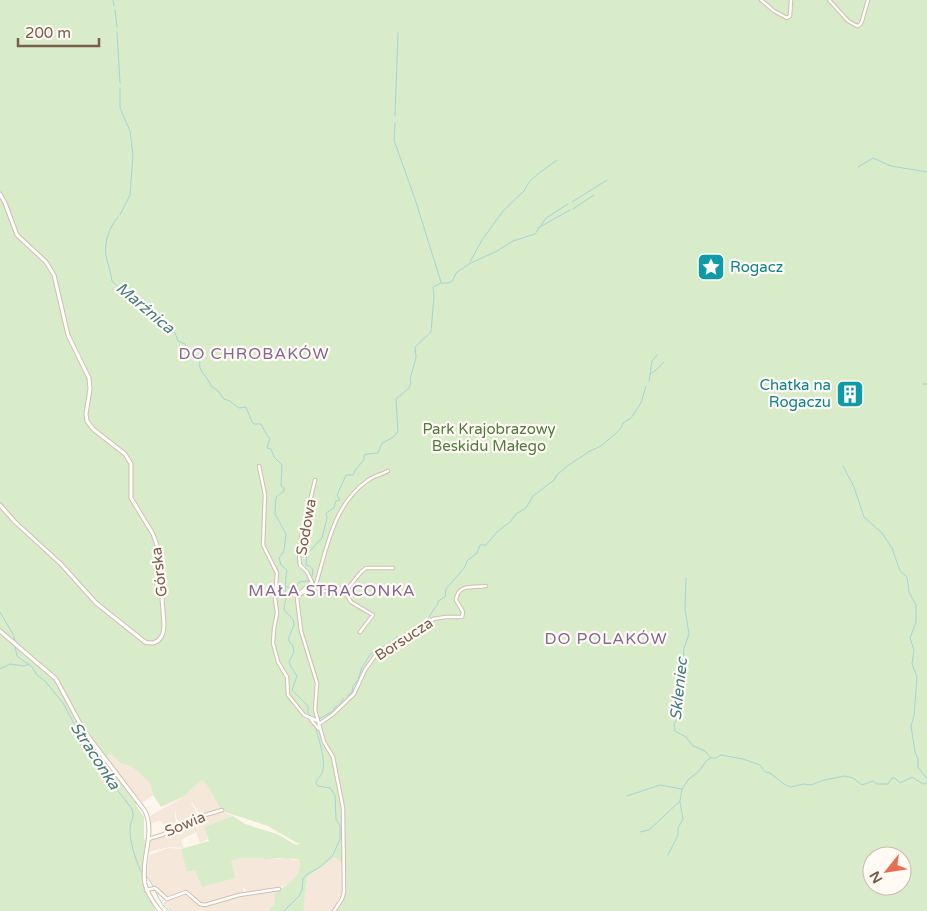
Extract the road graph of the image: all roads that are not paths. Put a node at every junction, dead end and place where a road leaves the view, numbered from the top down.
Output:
1 (761, 0) edge
2 (791, 0) edge
3 (829, 0) edge
4 (868, 0) edge
5 (0, 194) edge
6 (259, 466) dead end
7 (388, 472) dead end
8 (315, 480) dead end
9 (0, 505) edge
10 (393, 568) dead end
11 (486, 586) dead end
12 (314, 587) junction
13 (344, 592) junction
14 (300, 594) junction
15 (0, 631) edge
16 (360, 632) dead end
17 (310, 719) junction
18 (318, 722) junction
19 (320, 730) junction
20 (222, 810) dead end
21 (148, 839) junction
22 (279, 888) dead end
23 (146, 890) junction
24 (160, 911) edge
25 (334, 911) edge

1 - 2 street
3 - 4 street
5 - 9 street, Górska
6 - 17 street
7 - 12 street
8 - 14 street, Sodowa
10 - 13 street
11 - 18 street, Borsucza
12 - 13 street
12 - 14 street
13 - 16 street
14 - 18 street
15 - 21 street
17 - 18 street
17 - 19 street
18 - 19 street
19 - 25 street
20 - 21 street, Sowia
21 - 23 street
22 - 23 street
23 - 24 street

